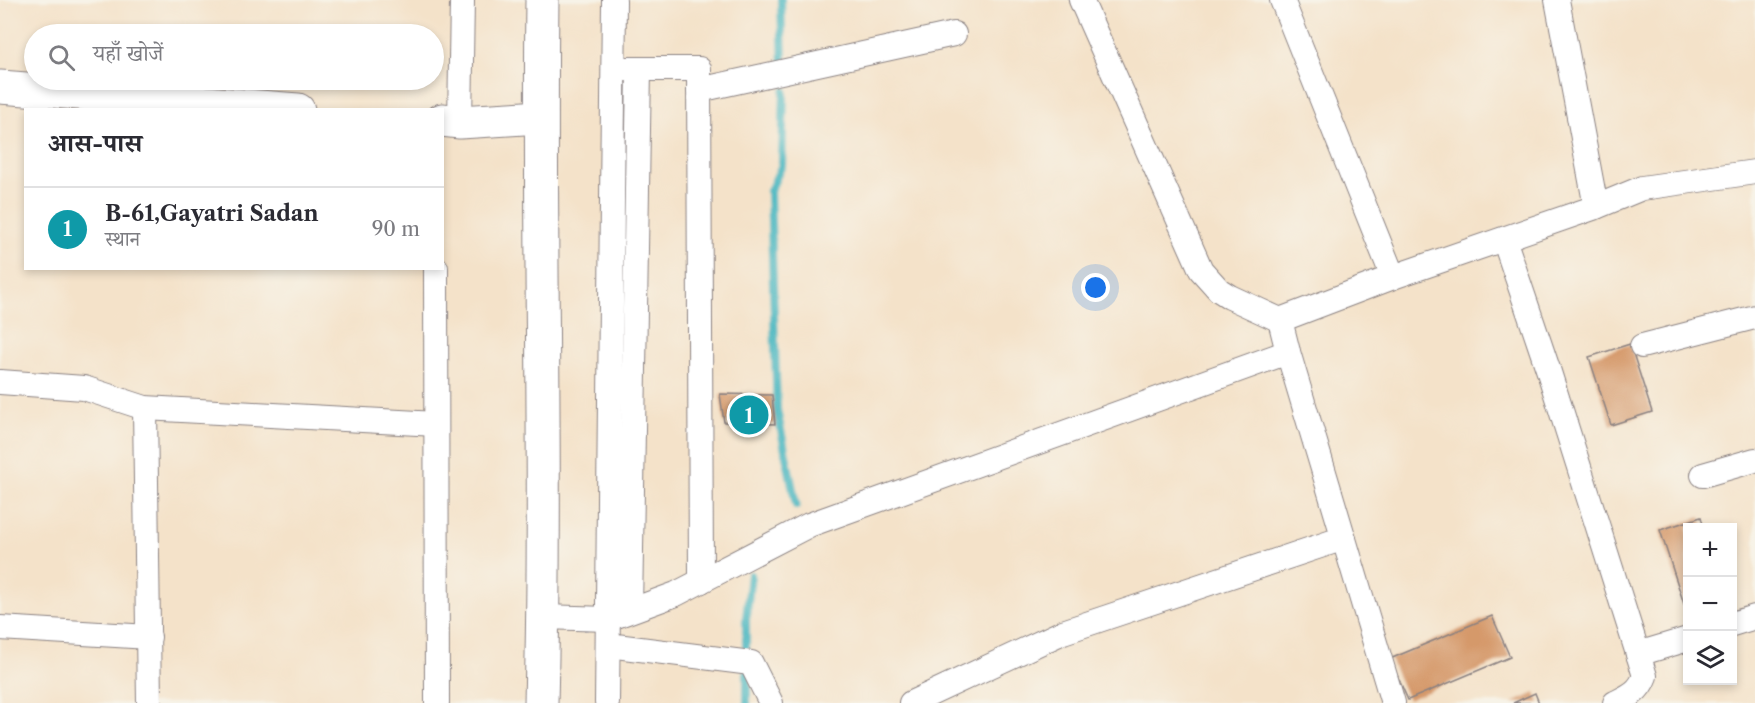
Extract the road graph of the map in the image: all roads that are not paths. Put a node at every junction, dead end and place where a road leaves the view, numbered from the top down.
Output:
1 (462, 0) edge
2 (542, 0) edge
3 (614, 0) edge
4 (1081, 0) edge
5 (1282, 0) edge
6 (1557, 0) edge
7 (954, 34) dead end
8 (614, 69) junction
9 (639, 69) junction
10 (0, 87) edge
11 (24, 89) edge
12 (39, 90) edge
13 (699, 90) junction
14 (272, 108) edge
15 (540, 117) junction
16 (451, 121) edge
17 (1755, 172) edge
18 (1596, 207) junction
19 (1504, 239) junction
20 (436, 270) edge
21 (1394, 277) junction
22 (1755, 317) edge
23 (1280, 320) junction
24 (1642, 346) dead end
25 (1288, 352) junction
26 (0, 382) edge
27 (145, 408) junction
28 (436, 424) junction
29 (1755, 460) edge
30 (1703, 475) dead end
31 (1344, 538) junction
32 (701, 581) junction
33 (619, 614) junction
34 (543, 617) junction
35 (1755, 617) edge
36 (1737, 622) edge
37 (0, 628) edge
38 (148, 637) junction
39 (1683, 640) edge
40 (608, 645) junction
41 (1638, 654) junction
42 (149, 703) edge
43 (437, 703) edge
44 (541, 703) edge
45 (607, 703) edge
46 (771, 703) edge
47 (911, 703) edge
48 (1394, 703) edge
49 (1615, 703) edge

1 - 16 street
2 - 15 main road
3 - 8 street
4 - 23 street
5 - 21 street
6 - 18 street
7 - 13 street
8 - 9 street
8 - 33 street
9 - 13 street
9 - 33 street
10 - 11 main road
12 - 14 main road
13 - 32 street
15 - 16 main road
15 - 34 main road
17 - 18 street
18 - 19 street
19 - 21 street
19 - 41 street
20 - 28 street
21 - 23 street
22 - 24 street
23 - 25 street
25 - 31 street
25 - 32 street
26 - 27 street
27 - 28 street
27 - 38 street
28 - 43 street
29 - 30 street
31 - 47 street
31 - 48 street
32 - 33 street
33 - 34 street
33 - 40 street
34 - 44 main road
35 - 36 street
37 - 38 street
38 - 42 street
39 - 41 street
40 - 45 street
40 - 46 street
41 - 49 street

